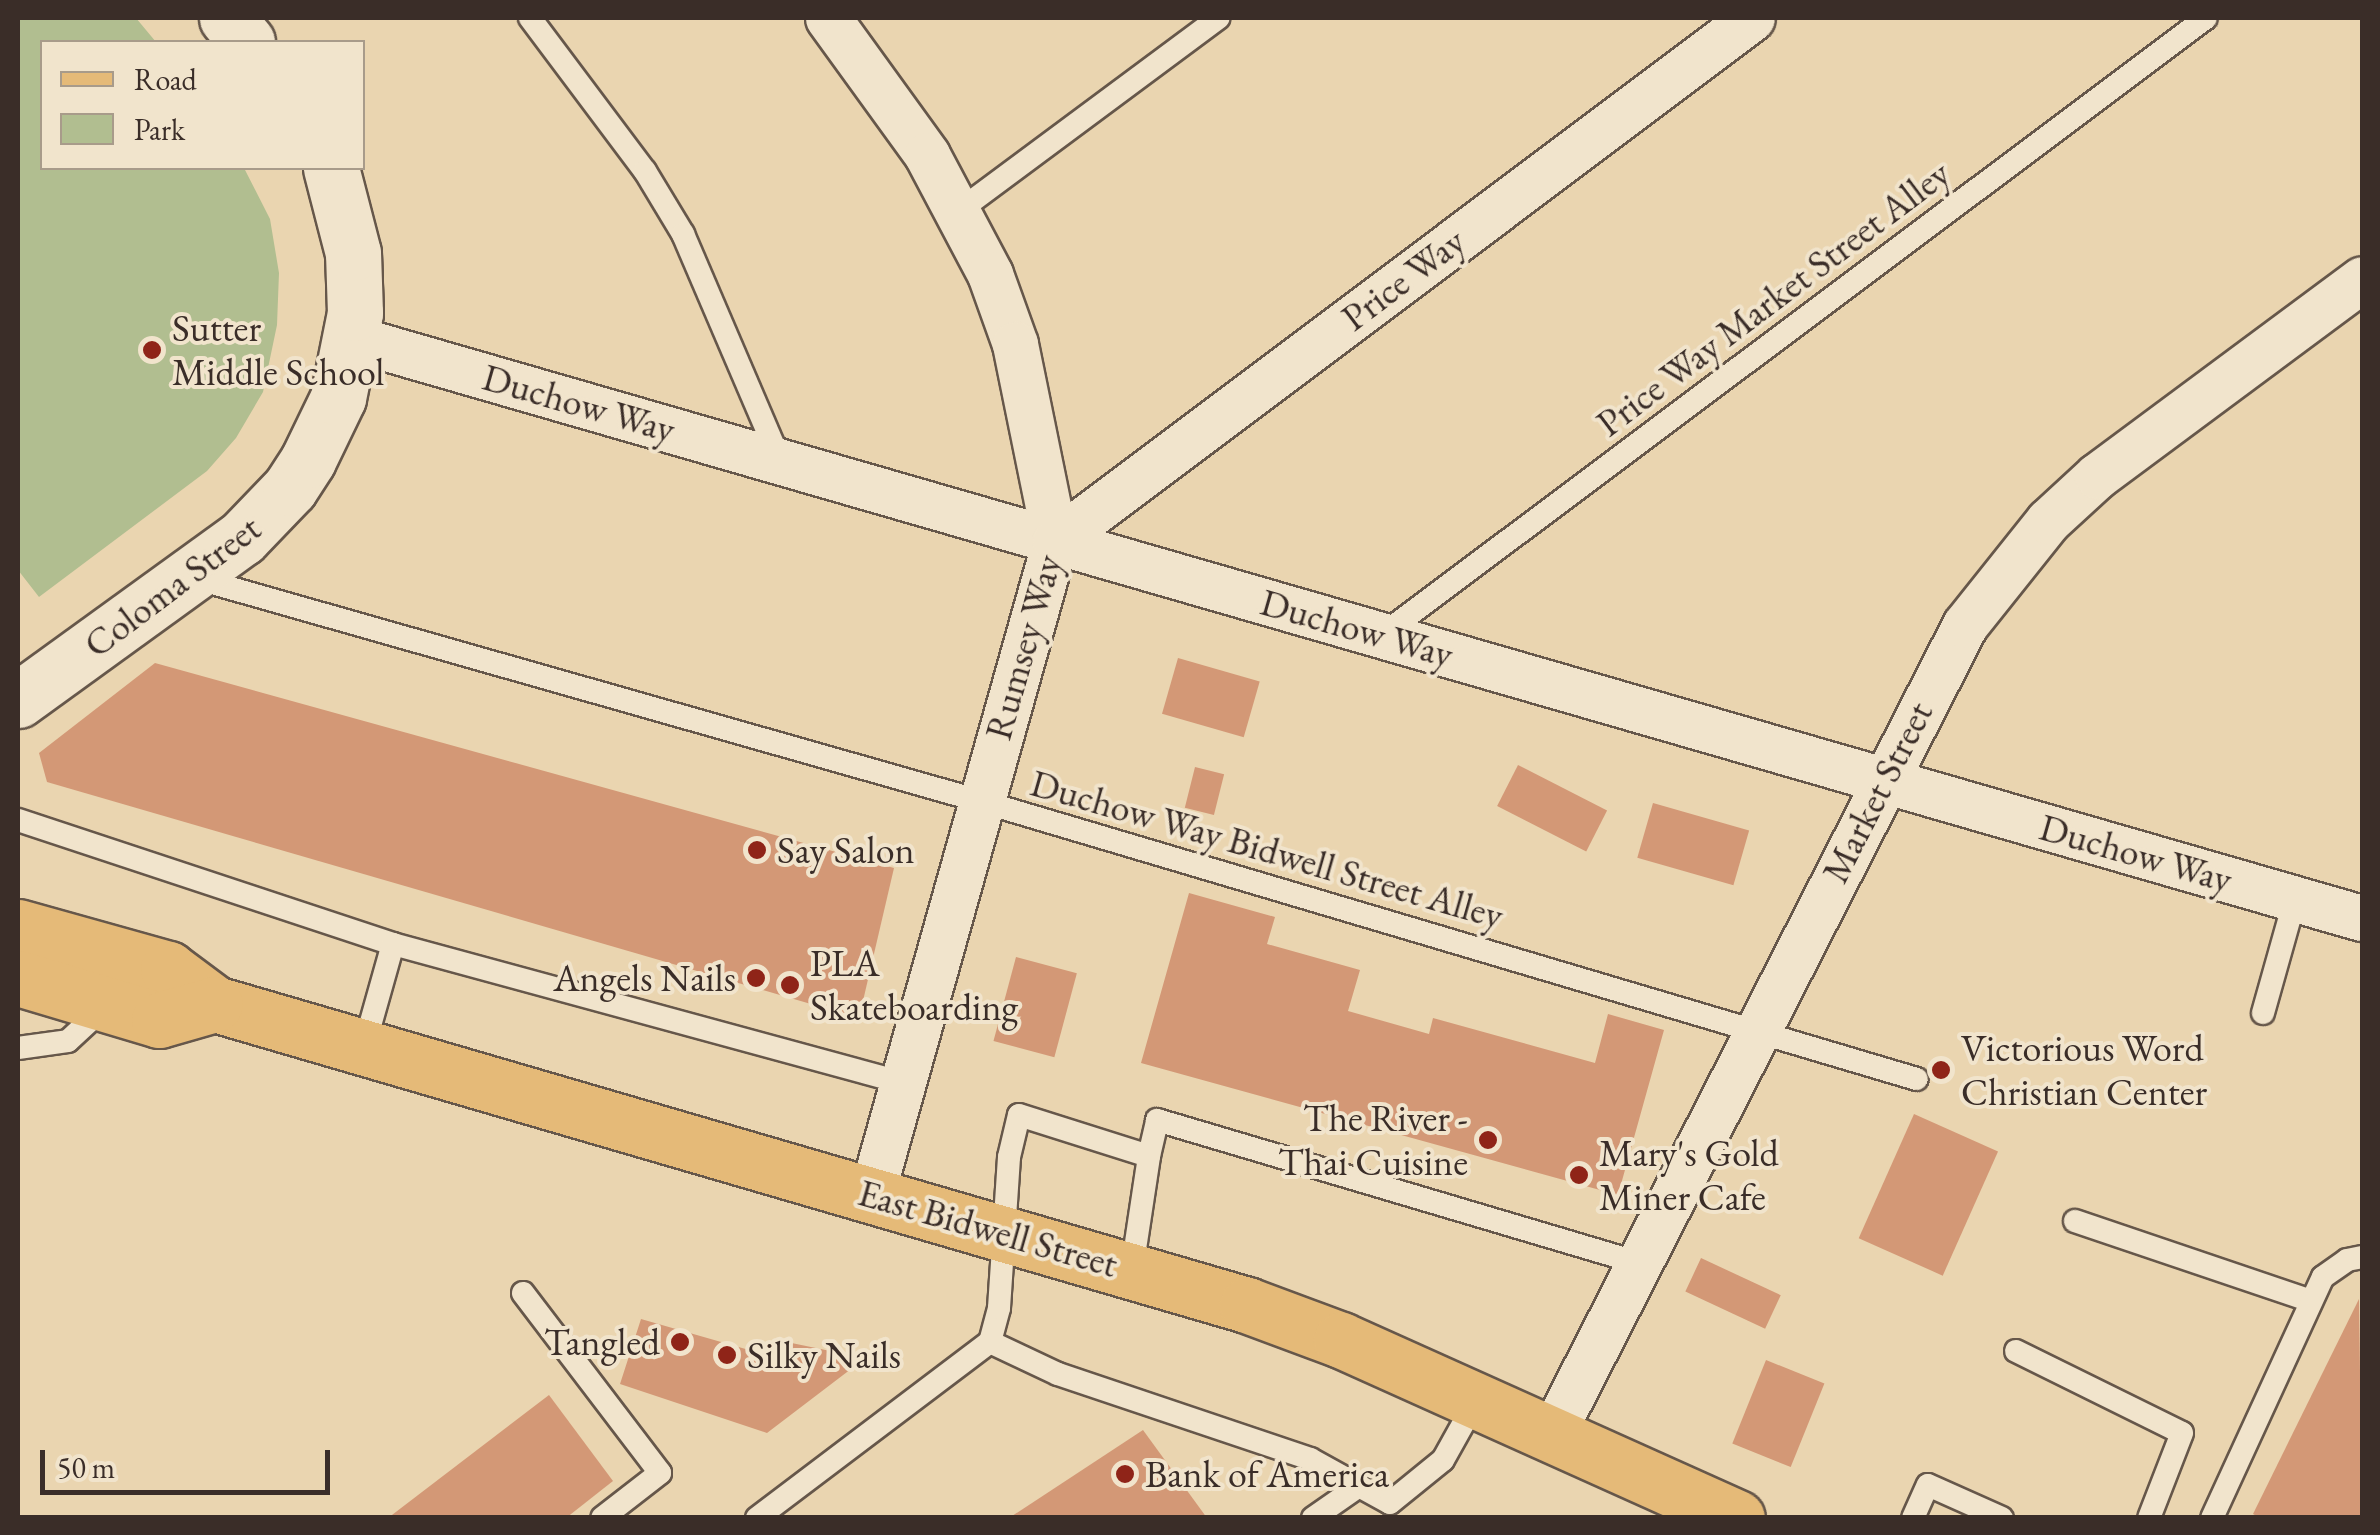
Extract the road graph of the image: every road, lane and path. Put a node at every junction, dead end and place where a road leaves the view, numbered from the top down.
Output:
1 (227, 18) edge
2 (530, 18) edge
3 (828, 18) edge
4 (1219, 18) edge
5 (1752, 18) edge
6 (2206, 18) edge
7 (245, 40) edge
8 (333, 170) edge
9 (960, 210) junction
10 (2362, 279) edge
11 (352, 338) junction
12 (780, 461) junction
13 (1054, 541) junction
14 (192, 577) junction
15 (1382, 635) junction
16 (18, 700) edge
17 (1884, 780) junction
18 (980, 801) junction
19 (18, 820) edge
20 (2295, 899) junction
21 (2362, 918) edge
22 (18, 927) edge
23 (393, 944) junction
24 (18, 978) edge
25 (102, 1002) junction
26 (214, 1004) junction
27 (2263, 1013) dead end
28 (1756, 1029) junction
29 (18, 1048) edge
30 (364, 1049) junction
31 (1917, 1079) dead end
32 (900, 1082) junction
33 (1148, 1156) junction
34 (871, 1196) junction
35 (2075, 1221) dead end
36 (1005, 1232) junction
37 (2362, 1257) edge
38 (1640, 1263) junction
39 (1132, 1268) junction
40 (523, 1293) dead end
41 (2311, 1301) junction
42 (990, 1342) junction
43 (2016, 1351) dead end
44 (1476, 1399) junction
45 (1552, 1434) junction
46 (1359, 1486) junction
47 (1703, 1511) edge
48 (602, 1518) edge
49 (758, 1518) edge
50 (1313, 1518) edge
51 (1913, 1518) edge
52 (2002, 1518) edge
53 (2149, 1518) edge
54 (2212, 1518) edge

1 - 7 street
2 - 12 lane
3 - 9 street, Rumsey Way
4 - 9 lane
5 - 13 street, Price Way
6 - 15 lane, Price Way Market Street Alley
8 - 11 street, Coloma Street
9 - 13 street, Rumsey Way
10 - 17 street, Market Street
11 - 12 street, Duchow Way
11 - 14 street, Coloma Street
12 - 13 street, Duchow Way
13 - 15 street, Duchow Way
13 - 18 street, Rumsey Way
14 - 16 street, Coloma Street
14 - 18 lane, Duchow Way Bidwell Street Alley
15 - 17 street, Duchow Way
17 - 20 street, Duchow Way
17 - 28 street, Market Street
18 - 28 lane, Duchow Way Bidwell Street Alley
18 - 32 street, Rumsey Way
19 - 23 lane
20 - 21 street, Duchow Way
20 - 27 lane
22 - 26 main road, East Bidwell Street
23 - 30 lane
23 - 32 lane
24 - 25 main road
25 - 26 main road
25 - 29 lane
26 - 30 main road, East Bidwell Street
28 - 31 lane, Duchow Way Bidwell Street Alley
28 - 38 street, Market Street
30 - 34 main road, East Bidwell Street
32 - 34 street, Rumsey Way
33 - 36 lane
33 - 38 lane
33 - 39 lane
34 - 36 main road, East Bidwell Street
35 - 41 lane
36 - 39 main road, East Bidwell Street
36 - 42 lane
37 - 41 lane
38 - 45 street, Market Street
39 - 44 main road, East Bidwell Street
40 - 48 lane
41 - 54 lane
42 - 46 lane
42 - 49 lane
43 - 53 lane
44 - 45 main road, East Bidwell Street
44 - 46 lane
45 - 47 main road, East Bidwell Street
46 - 50 lane
51 - 52 lane

